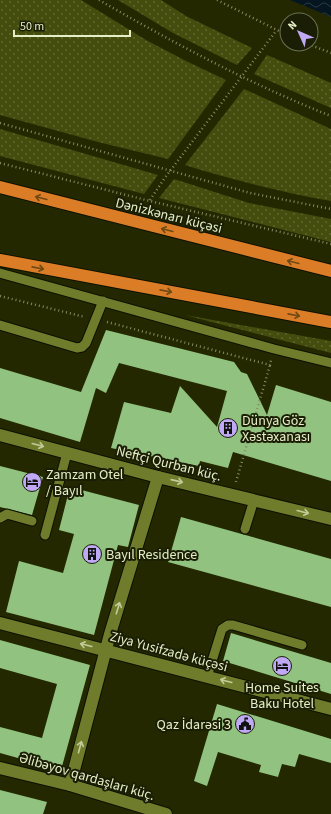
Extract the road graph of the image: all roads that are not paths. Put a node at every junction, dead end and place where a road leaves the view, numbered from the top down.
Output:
1 (0, 187) edge
2 (0, 260) edge
3 (331, 271) edge
4 (0, 273) edge
5 (103, 301) junction
6 (331, 322) edge
7 (0, 325) edge
8 (331, 364) edge
9 (0, 435) edge
10 (67, 453) junction
11 (158, 477) junction
12 (254, 500) junction
13 (0, 518) edge
14 (331, 519) edge
15 (32, 521) dead end
16 (245, 529) dead end
17 (45, 535) dead end
18 (0, 623) edge
19 (302, 645) dead end
20 (106, 650) junction
21 (207, 677) junction
22 (331, 709) edge
23 (0, 768) edge
24 (70, 785) junction
25 (166, 814) edge

3 -> 1 highway, Dənizkənarı küçəsi
2 -> 6 highway
4 - 5 lane
5 - 7 lane
5 - 8 lane
9 -> 10 street, Neftçi Qurban küç.
10 - 11 street, Neftçi Qurban küç.
10 - 17 lane
11 -> 12 street, Neftçi Qurban küç.
20 -> 11 street
12 -> 14 street, Neftçi Qurban küç.
12 - 16 lane
13 - 15 lane
20 -> 18 street, Ziya Yusifzadə küçəsi
19 - 21 lane
20 - 21 street, Ziya Yusifzadə küçəsi
24 -> 20 street
22 -> 21 street, Ziya Yusifzadə küçəsi
23 - 24 street, Əlibəyov qardaşları küç.
24 - 25 street, Əlibəyov qardaşları küç.

